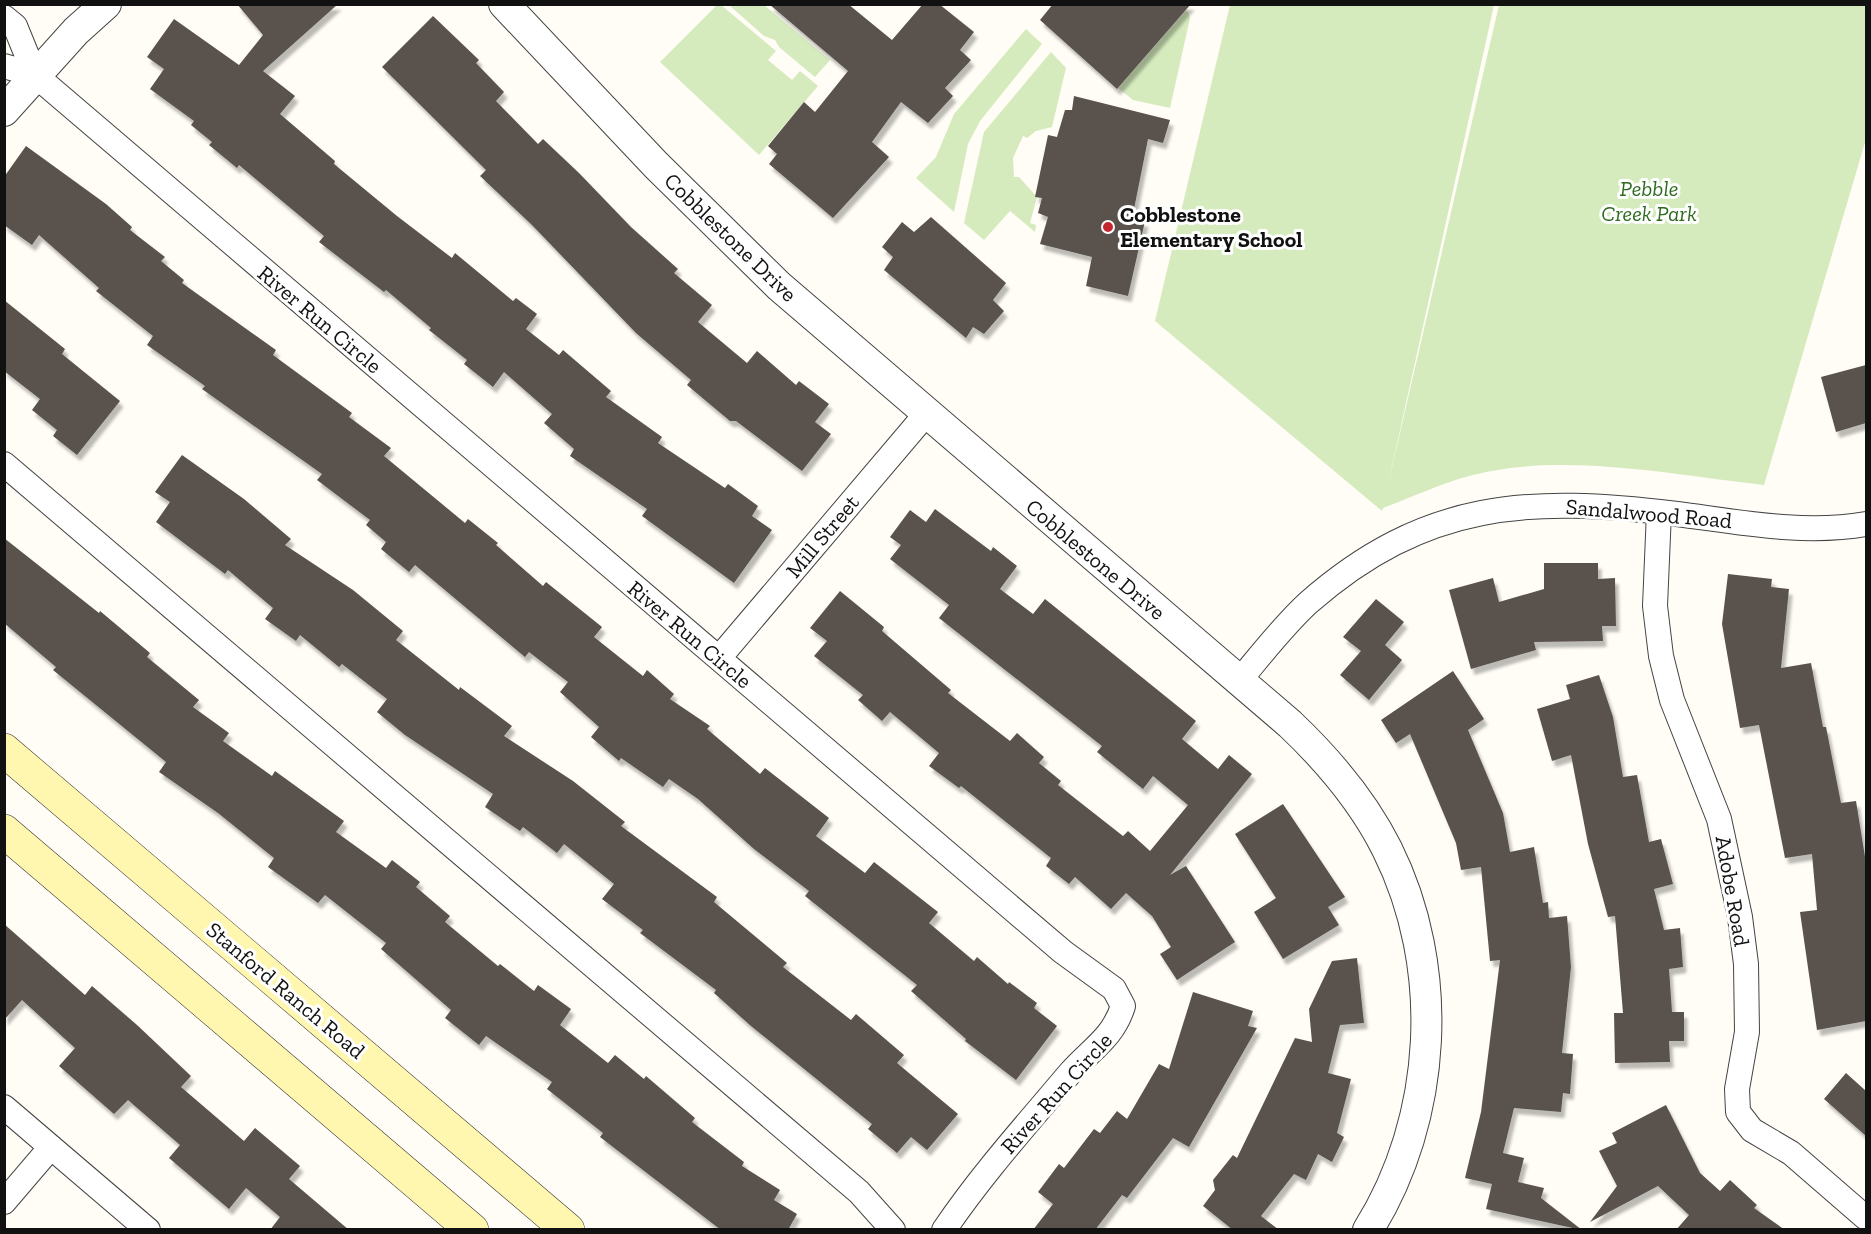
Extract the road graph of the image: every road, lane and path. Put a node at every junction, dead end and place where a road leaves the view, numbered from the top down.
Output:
1 (106, 4) edge
2 (504, 4) edge
3 (4, 17) edge
4 (4, 66) edge
5 (35, 75) junction
6 (4, 111) edge
7 (926, 414) junction
8 (4, 464) edge
9 (1659, 512) junction
10 (1866, 524) edge
11 (719, 658) junction
12 (1239, 681) junction
13 (4, 750) edge
14 (4, 831) edge
15 (4, 1107) edge
16 (51, 1147) junction
17 (4, 1202) edge
18 (1866, 1218) edge
19 (1370, 1229) edge
20 (148, 1230) edge
21 (472, 1230) edge
22 (568, 1230) edge
23 (893, 1230) edge
24 (944, 1230) edge

1 - 5 street
2 - 7 street, Cobblestone Drive
3 - 5 street
4 - 5 street
5 - 6 street
5 - 11 street, River Run Circle
7 - 11 street, Mill Street
7 - 12 street, Cobblestone Drive
8 - 23 street
9 - 10 street, Sandalwood Road
9 - 12 street, Sandalwood Road
9 - 18 street, Adobe Road
11 - 24 street, River Run Circle
12 - 19 street, Cobblestone Drive
13 - 22 main road, Stanford Ranch Road
14 - 21 main road
15 - 16 street
16 - 17 street
16 - 20 street

